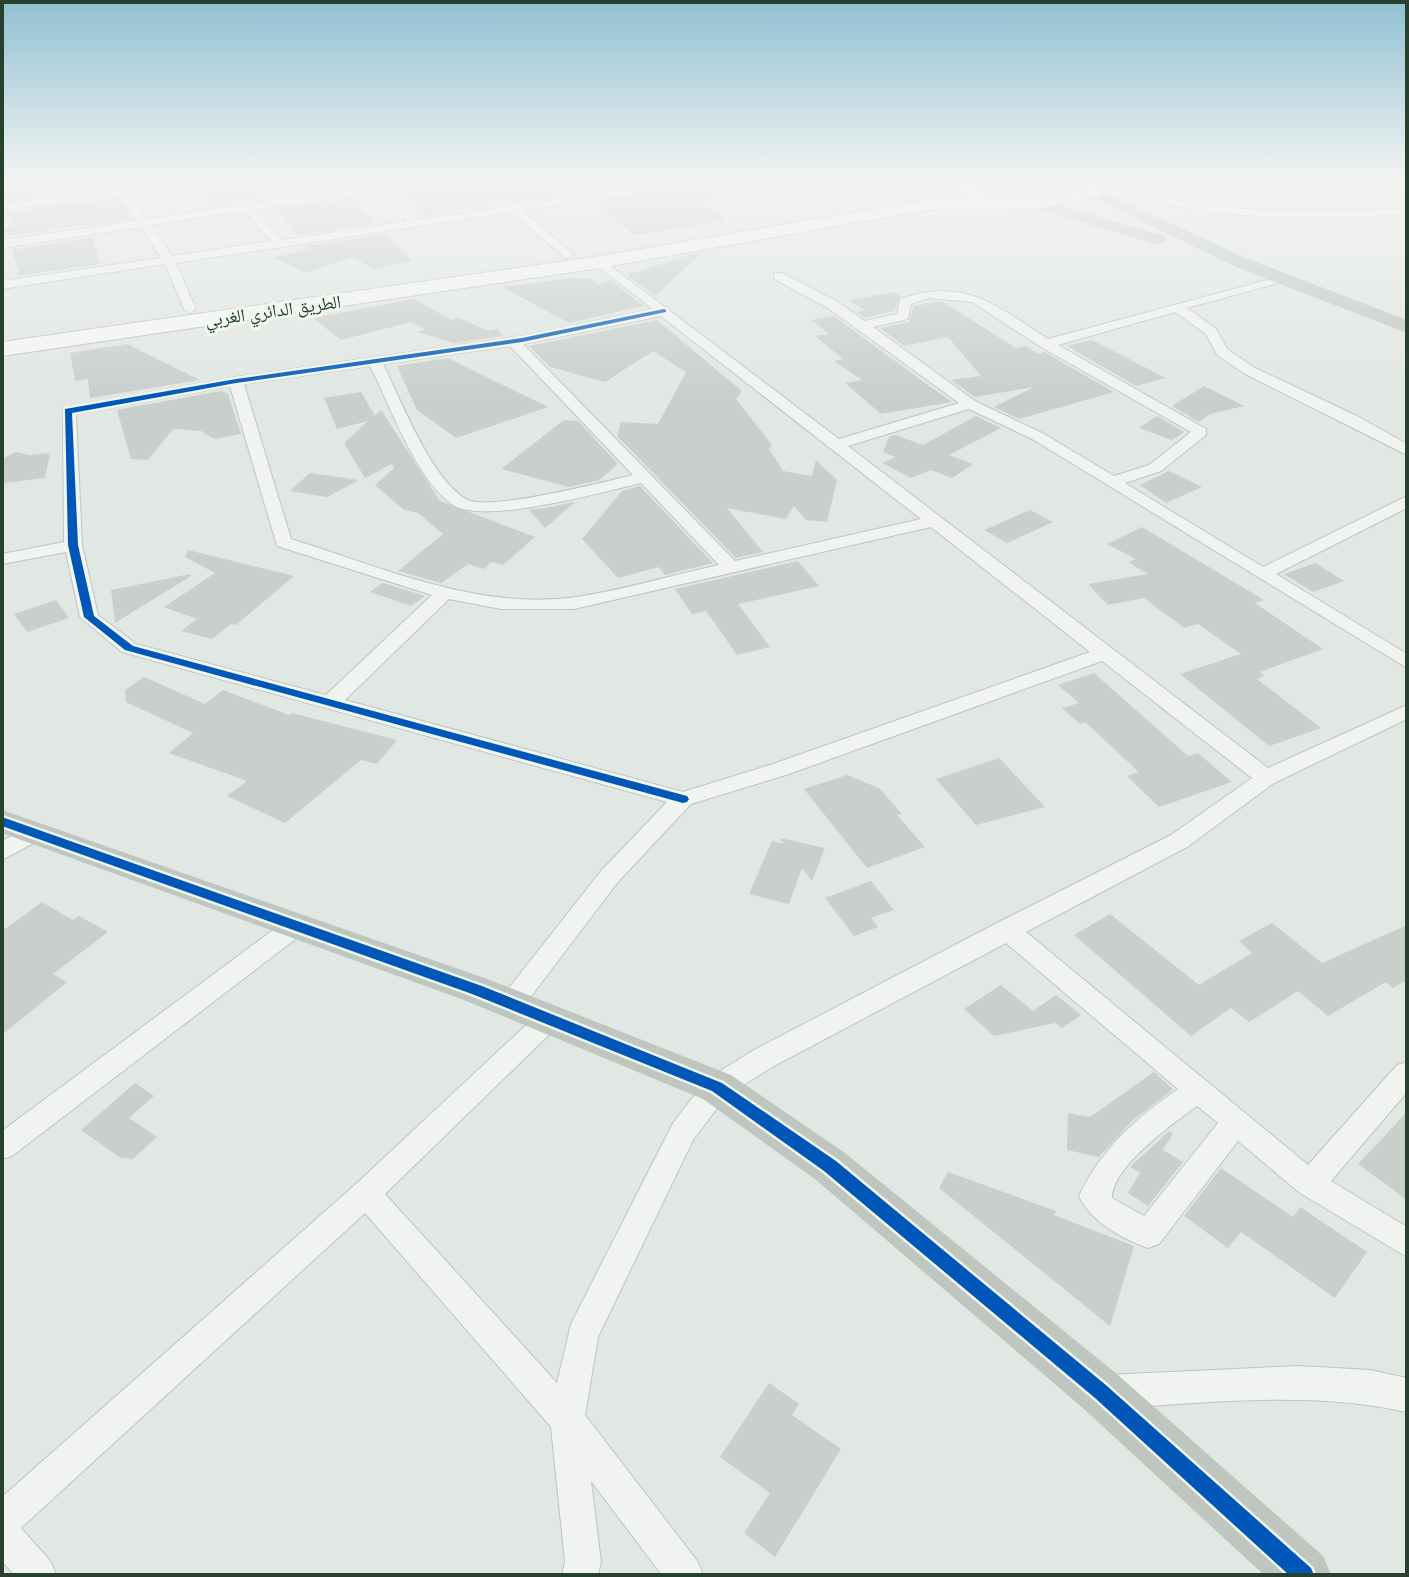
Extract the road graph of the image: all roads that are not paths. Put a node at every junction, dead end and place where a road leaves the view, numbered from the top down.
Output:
1 (163, 251) edge
2 (234, 251) edge
3 (562, 251) edge
4 (592, 251) edge
5 (665, 251) edge
6 (1196, 251) edge
7 (1220, 251) edge
8 (567, 255) junction
9 (169, 260) junction
10 (600, 262) junction
11 (1242, 263) junction
12 (778, 276) dead end
13 (1282, 278) junction
14 (2, 285) edge
15 (386, 287) junction
16 (1177, 307) junction
17 (190, 309) junction
18 (664, 311) junction
19 (862, 326) junction
20 (1407, 327) edge
21 (2, 336) edge
22 (514, 342) junction
23 (1046, 344) junction
24 (2, 349) edge
25 (375, 362) junction
26 (236, 381) junction
27 (970, 404) junction
28 (836, 445) junction
29 (1407, 450) edge
30 (644, 477) junction
31 (1111, 482) junction
32 (1407, 501) edge
33 (934, 521) junction
34 (73, 545) junction
35 (2, 559) edge
36 (730, 566) junction
37 (1262, 574) junction
38 (445, 593) junction
39 (1105, 653) junction
40 (1407, 662) edge
41 (331, 702) junction
42 (1407, 711) edge
43 (1266, 778) junction
44 (683, 799) junction
45 (12, 836) edge
46 (297, 925) junction
47 (1006, 929) junction
48 (511, 1004) junction
49 (549, 1019) junction
50 (1407, 1073) edge
51 (717, 1087) junction
52 (1197, 1091) junction
53 (1235, 1123) junction
54 (2, 1147) edge
55 (1310, 1184) junction
56 (366, 1193) junction
57 (1407, 1243) edge
58 (1101, 1392) junction
59 (1407, 1395) edge
60 (567, 1420) junction
61 (2, 1521) edge
62 (2, 1533) edge
63 (38, 1575) edge
64 (580, 1575) edge
65 (685, 1575) edge
66 (1304, 1575) edge

1 - 9 street
2 - 9 street
3 - 8 street
4 - 8 main road, الطريق الدائري الغربي
5 - 10 main road, الطريق الدائري الغربي
6 - 11 street
7 - 11 street
8 - 15 main road, الطريق الدائري الغربي
9 - 14 street
9 - 17 street
10 - 15 main road, الطريق الدائري الغربي
10 - 18 street
11 - 13 street
12 - 19 street
13 - 16 street
13 - 20 street
15 - 17 main road, الطريق الدائري الغربي
15 - 24 main road, الطريق الدائري الغربي
16 - 23 street
16 - 29 street
17 - 21 main road, الطريق الدائري الغربي
18 - 22 street
18 - 28 street
19 - 23 street
19 - 27 street
22 - 25 street
22 - 30 street
23 - 31 street
25 - 26 street
25 - 30 street
26 - 34 street
26 - 38 street
27 - 28 street
27 - 31 street
28 - 33 street
30 - 36 street
31 - 37 street
32 - 37 street
33 - 36 street
33 - 39 street
34 - 35 street
34 - 41 street
36 - 38 street
37 - 40 street
38 - 41 street
39 - 43 street
39 - 44 street
41 - 44 street
42 - 43 street
43 - 47 street
44 - 48 street
45 - 46 street
46 - 48 street
46 - 54 street
47 - 51 street
47 - 52 street
48 - 49 street
49 - 51 street
49 - 56 street
50 - 55 street
51 - 58 street
51 - 60 street
52 - 53 street
52 - 53 street
53 - 55 street
55 - 57 street
56 - 60 street
56 - 61 street
58 - 59 street
58 - 66 street
60 - 64 street
60 - 65 street
62 - 63 street

